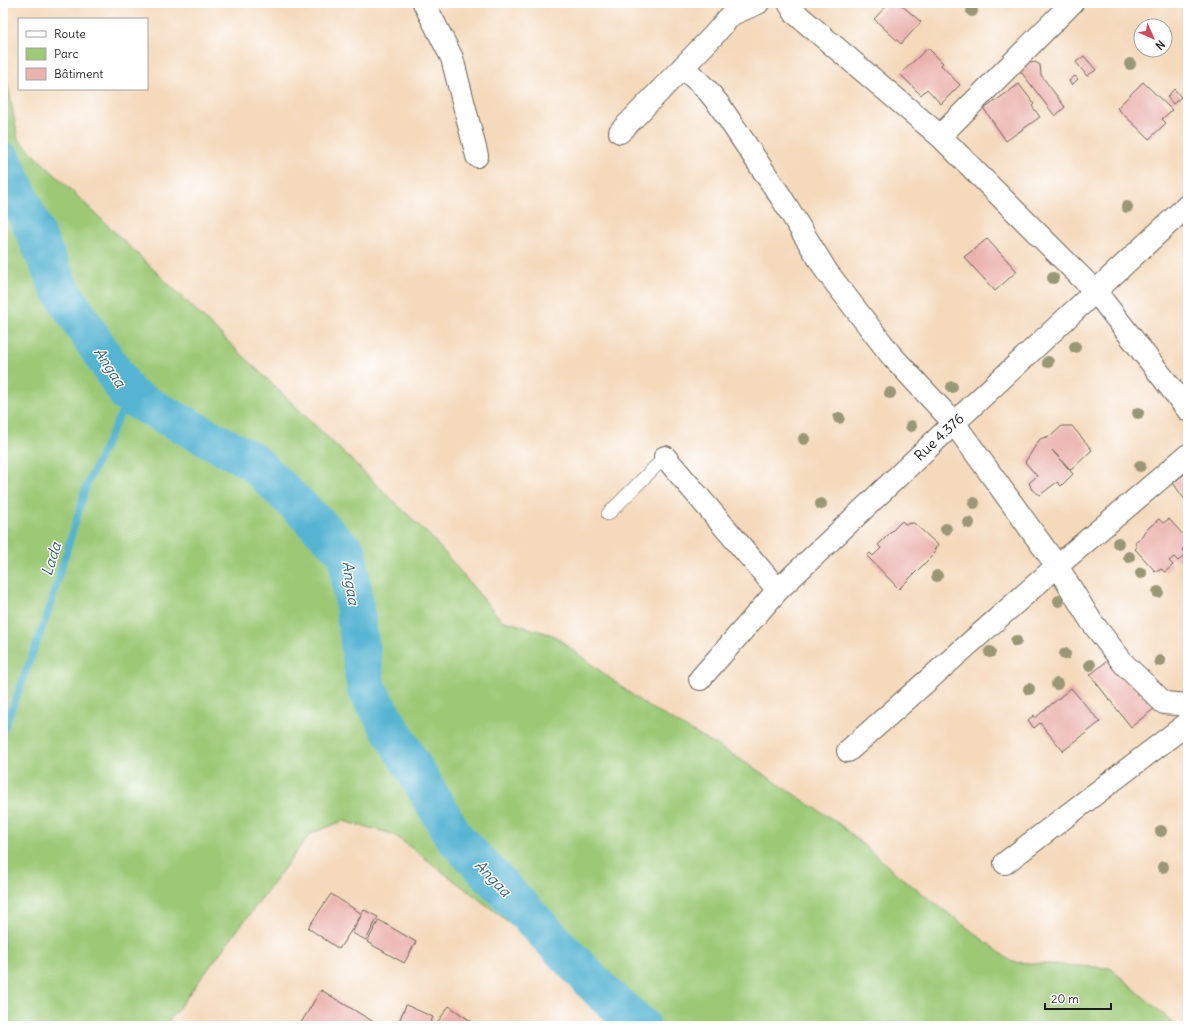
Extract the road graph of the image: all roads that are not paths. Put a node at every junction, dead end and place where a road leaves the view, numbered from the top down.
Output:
1 (424, 3) edge
2 (758, 3) edge
3 (789, 3) edge
4 (1072, 3) edge
5 (683, 67) junction
6 (620, 132) dead end
7 (940, 136) junction
8 (478, 156) dead end
9 (1188, 205) edge
10 (1096, 292) junction
11 (1188, 410) edge
12 (954, 423) junction
13 (1188, 454) edge
14 (665, 457) joint
15 (608, 514) dead end
16 (1057, 566) junction
17 (778, 590) junction
18 (700, 679) dead end
19 (1188, 705) edge
20 (1188, 723) edge
21 (848, 751) dead end
22 (1005, 863) dead end

1 - 8 street
2 - 5 street
3 - 7 street
4 - 7 street
5 - 6 street
5 - 12 street
7 - 10 street
9 - 10 street, Rue 4.376
10 - 11 street
10 - 12 street, Rue 4.376
12 - 16 street
12 - 17 street, Rue 4.376
13 - 16 street
14 - 15 lane
14 - 17 street
16 - 19 street
16 - 21 street
17 - 18 street, Rue 4.376
20 - 22 street

